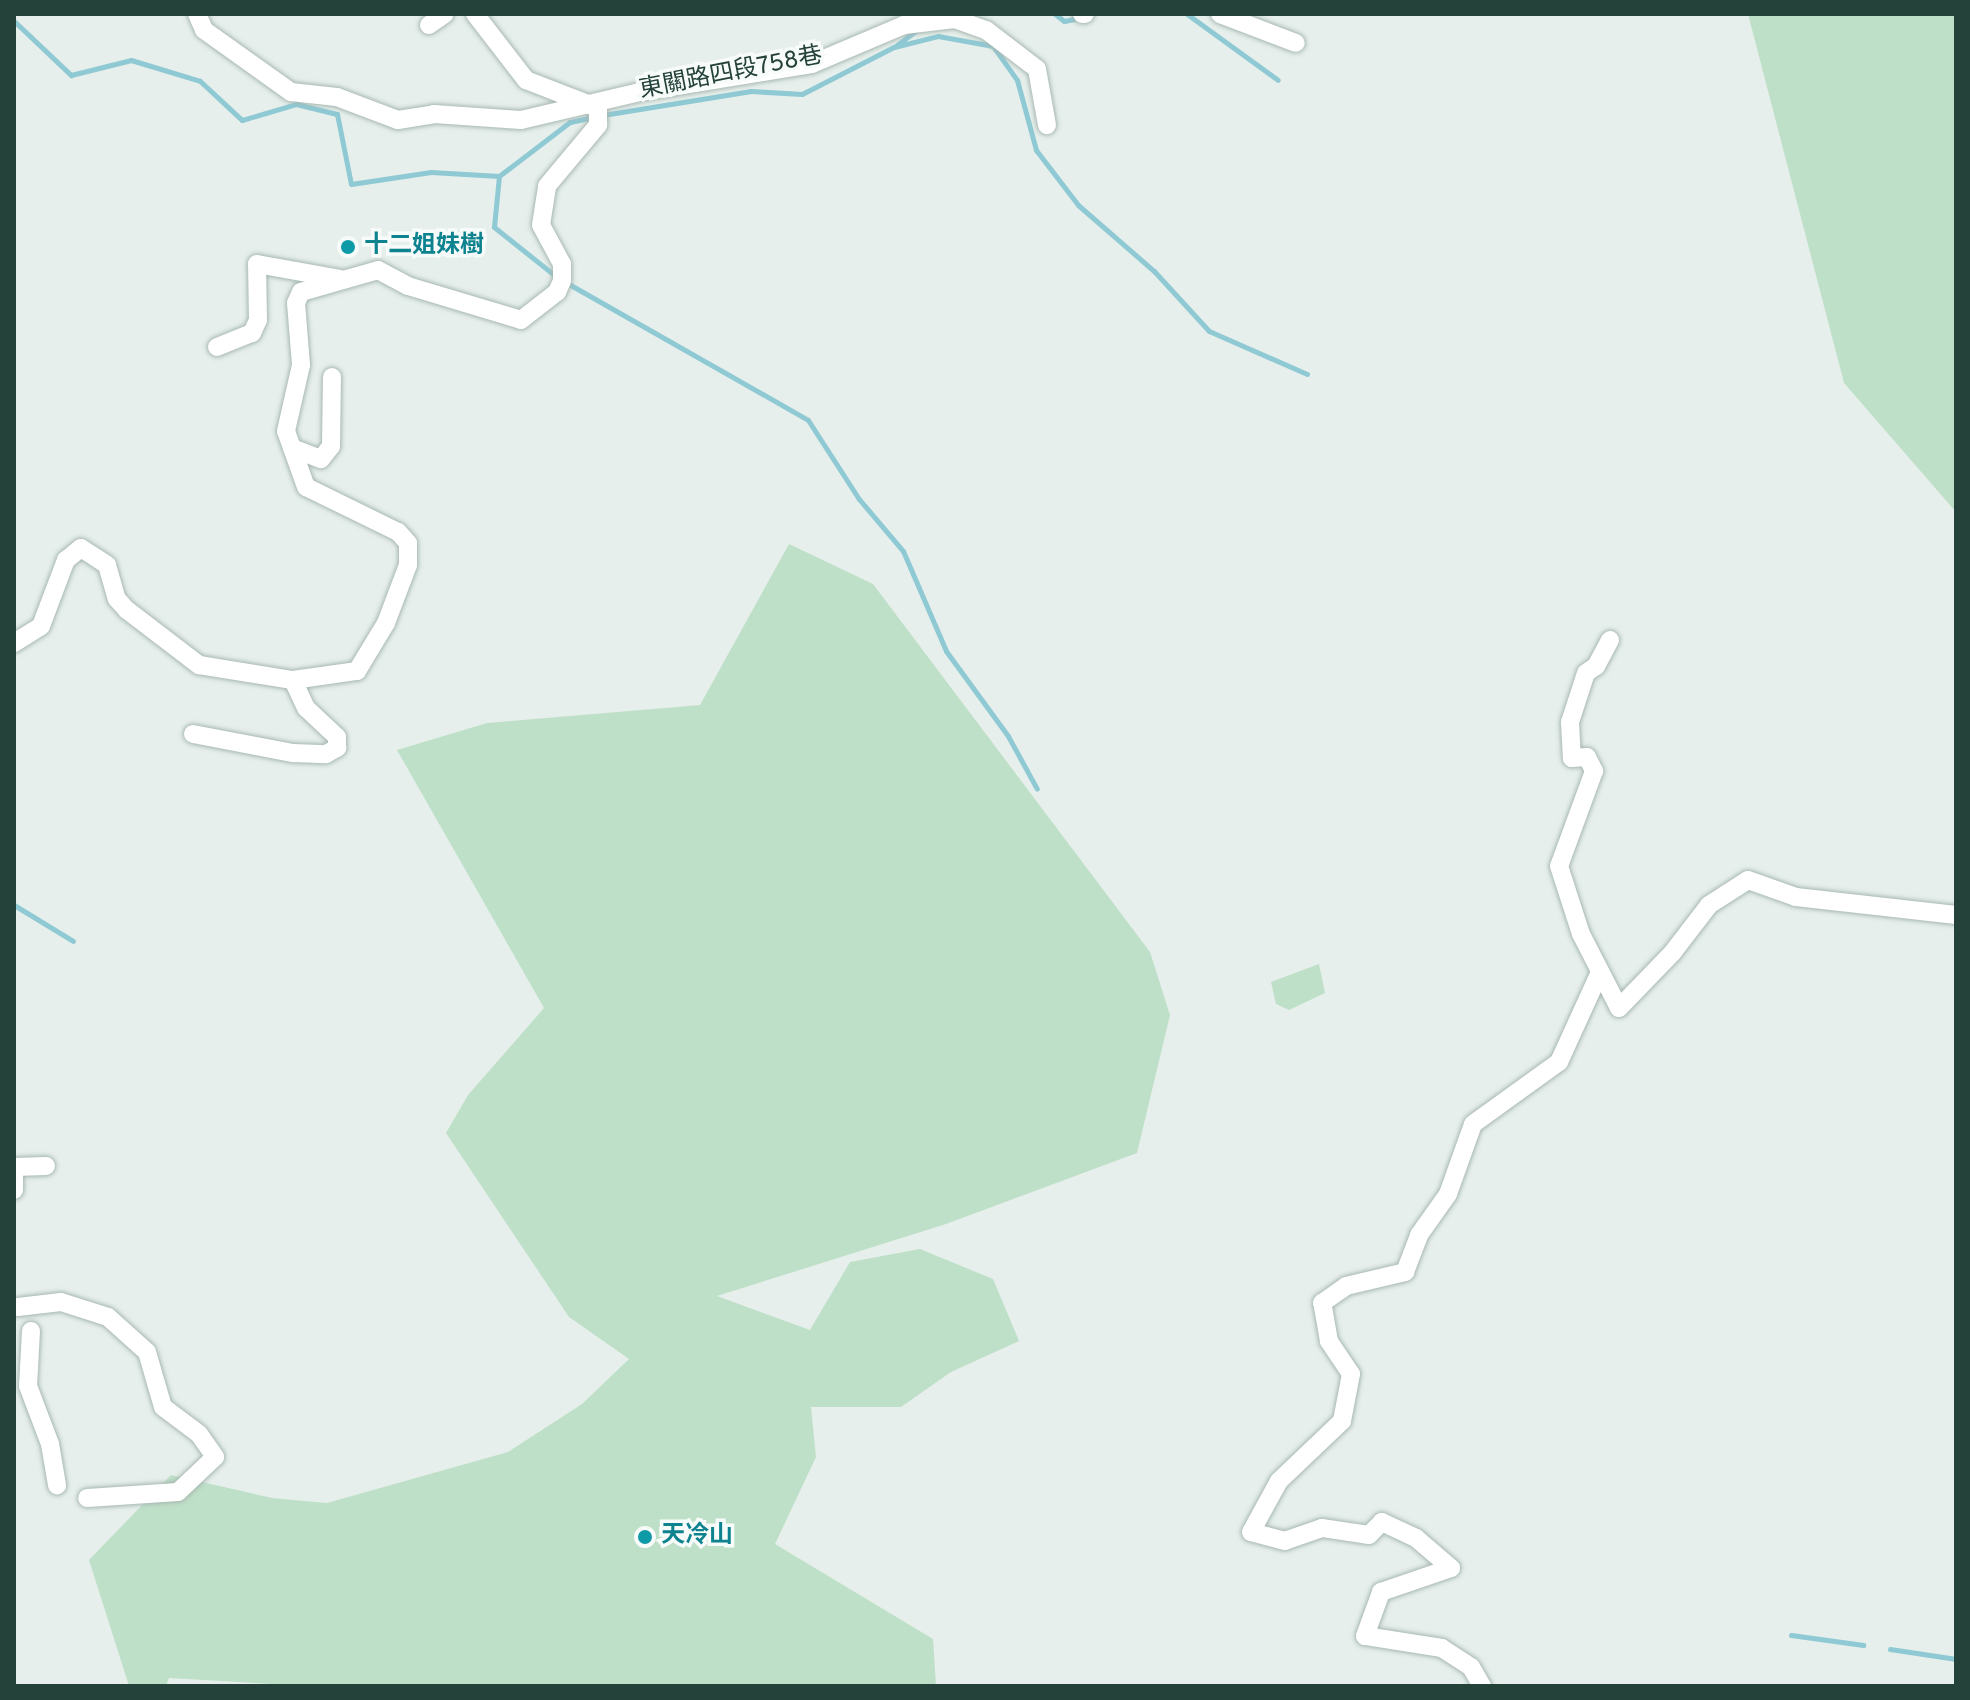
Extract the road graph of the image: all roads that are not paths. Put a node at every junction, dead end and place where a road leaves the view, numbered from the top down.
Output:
1 (445, 14) edge
2 (475, 14) edge
3 (1220, 14) edge
4 (202, 17) edge
5 (978, 19) edge
6 (429, 25) dead end
7 (1296, 43) dead end
8 (588, 103) junction
9 (1047, 125) dead end
10 (343, 280) junction
11 (217, 347) dead end
12 (332, 377) dead end
13 (292, 448) junction
14 (1610, 640) dead end
15 (14, 643) edge
16 (293, 680) junction
17 (193, 734) dead end
18 (1956, 915) edge
19 (1600, 972) junction
20 (46, 1166) dead end
21 (14, 1170) edge
22 (14, 1190) edge
23 (16, 1306) edge
24 (31, 1331) junction
25 (14, 1367) edge
26 (57, 1485) dead end
27 (87, 1498) dead end
28 (1482, 1686) edge

1 - 6 street
2 - 8 street
3 - 7 street
4 - 8 street, 東關路四段758巷
5 - 8 street, 東關路四段758巷
5 - 9 street, 東關路四段758巷
8 - 10 street
10 - 11 street
10 - 13 street
12 - 13 street
13 - 16 street
14 - 19 street
15 - 16 street
16 - 17 street
18 - 19 street
19 - 28 street
20 - 21 street
21 - 22 street
23 - 24 street
23 - 27 street
24 - 25 street
24 - 26 street

